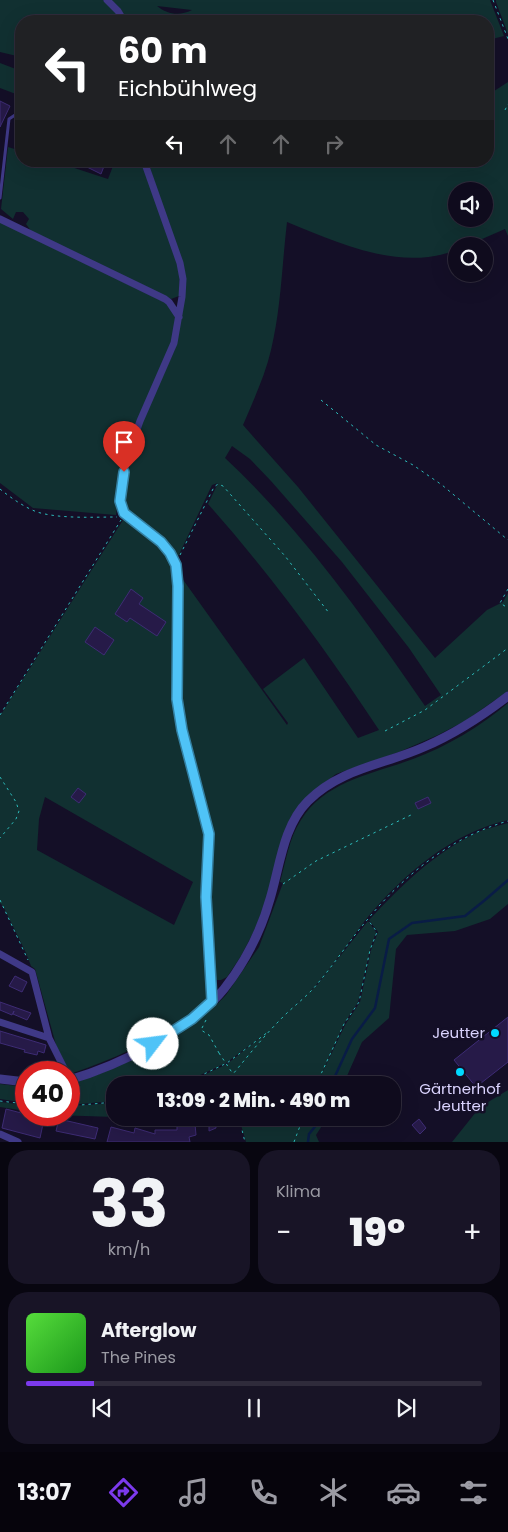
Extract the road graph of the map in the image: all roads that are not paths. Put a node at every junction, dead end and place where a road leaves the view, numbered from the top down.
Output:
1 (107, 0) edge
2 (120, 15) edge
3 (15, 116) edge
4 (146, 167) edge
5 (0, 198) edge
6 (0, 219) edge
7 (179, 317) junction
8 (506, 698) edge
9 (0, 954) edge
10 (212, 1001) junction
11 (0, 1022) edge
12 (49, 1038) junction
13 (60, 1061) edge
14 (80, 1076) edge
15 (0, 1080) edge
16 (15, 1081) edge
17 (0, 1134) edge
18 (18, 1142) edge

1 - 2 street
3 - 5 lane
4 - 7 street
6 - 7 street
7 - 10 street
8 - 10 street
9 - 12 street
10 - 14 street
11 - 12 street
12 - 13 street
15 - 16 street
17 - 18 street

